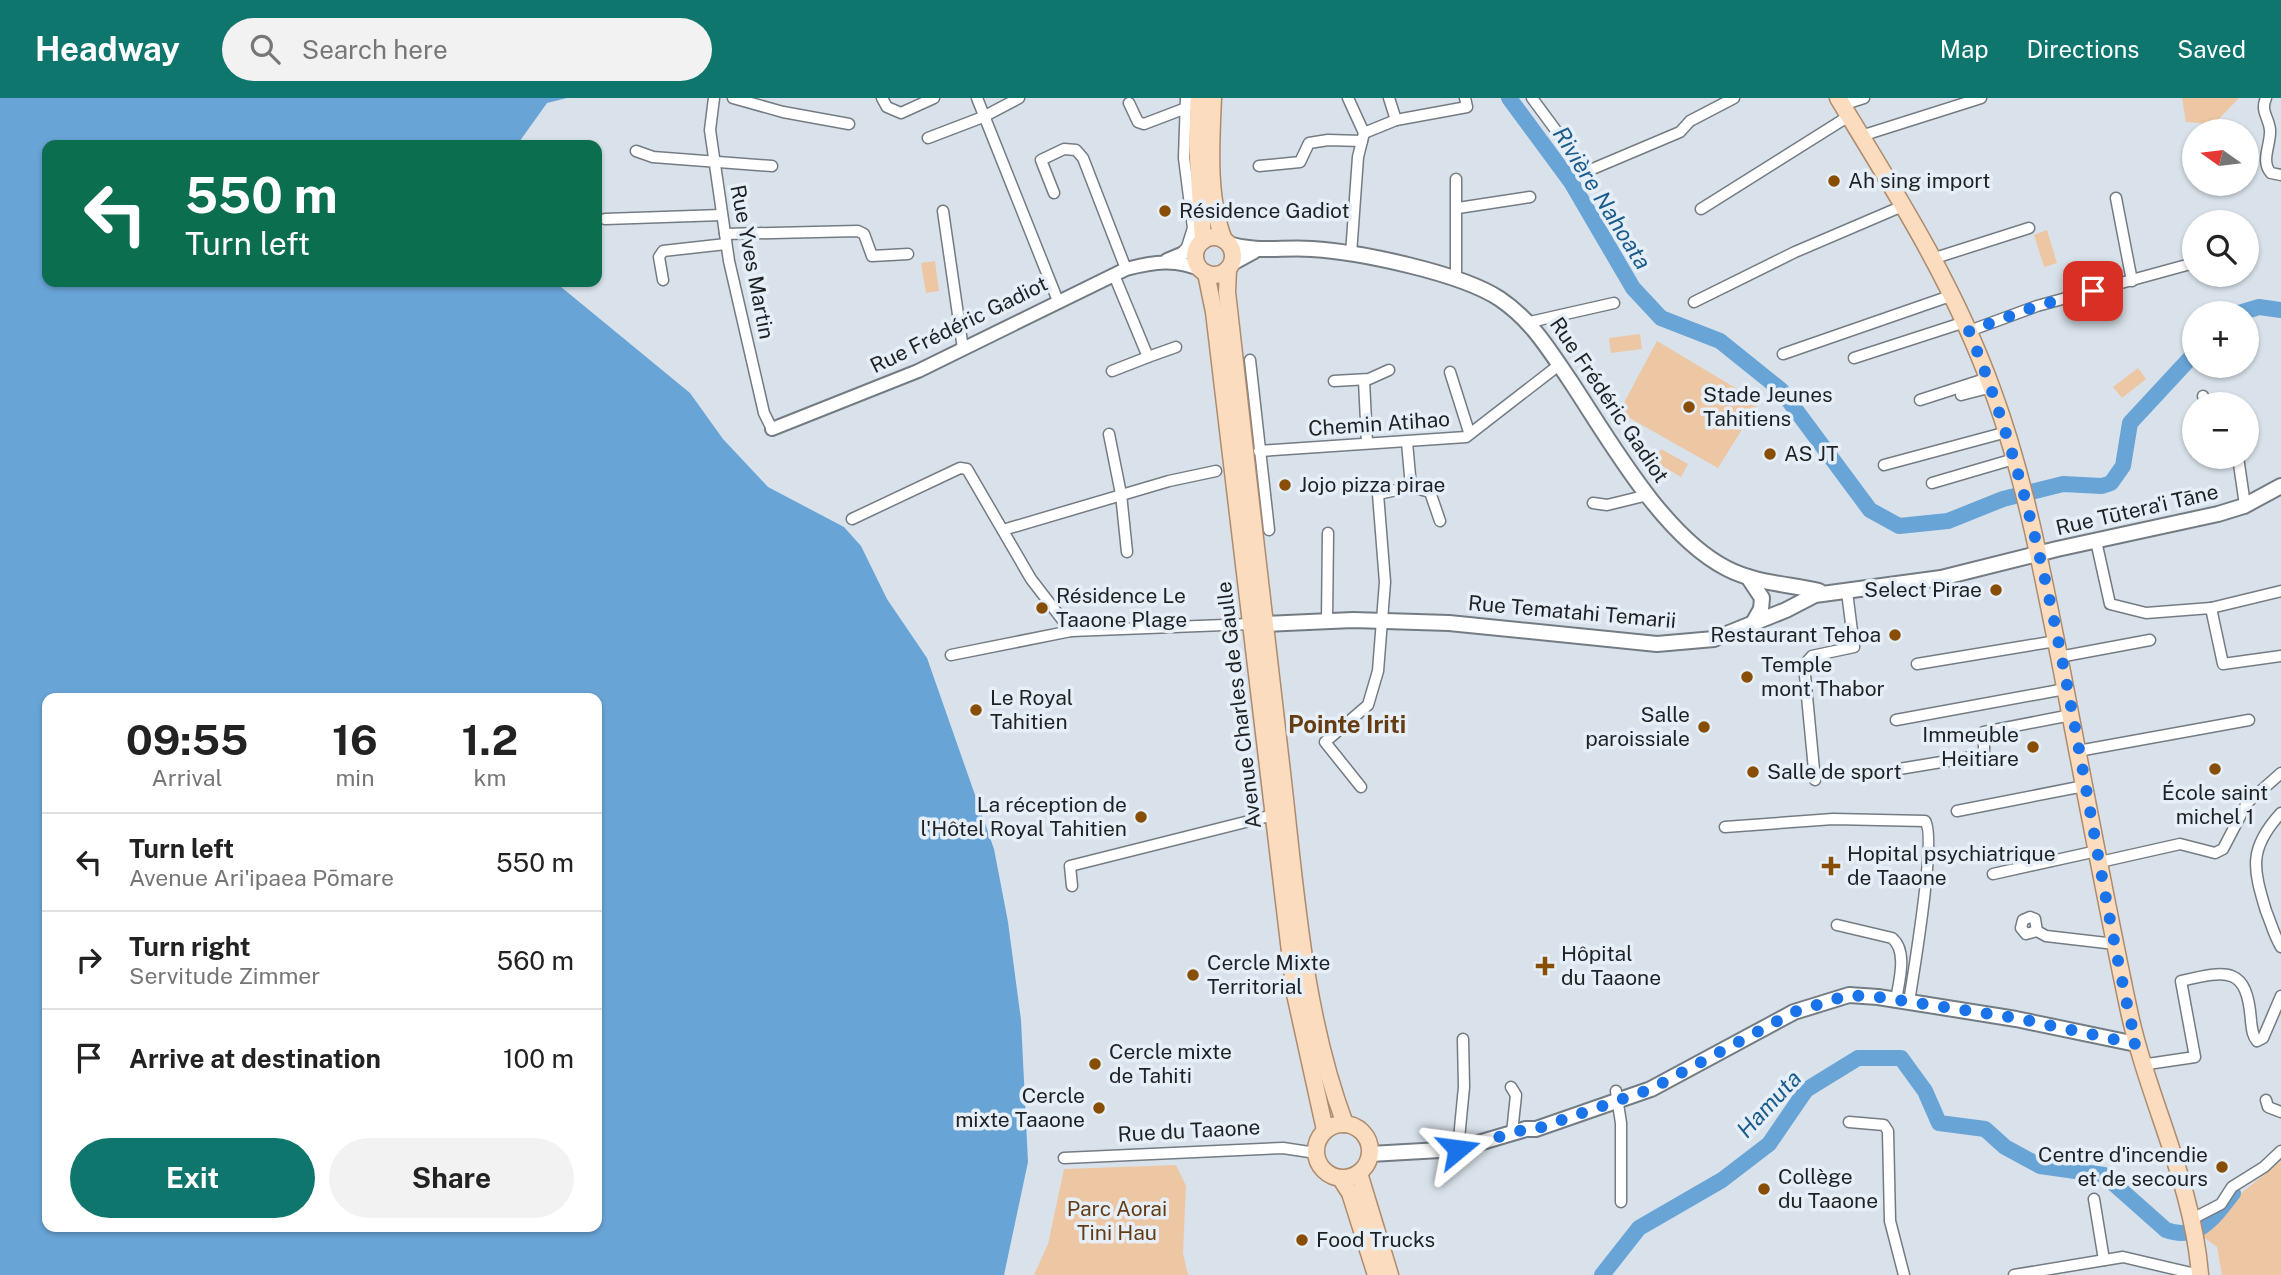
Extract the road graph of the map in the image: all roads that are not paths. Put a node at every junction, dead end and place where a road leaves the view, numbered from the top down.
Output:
1 (714, 98) edge
2 (733, 98) edge
3 (882, 98) edge
4 (934, 98) edge
5 (977, 98) edge
6 (1019, 98) edge
7 (1213, 98) edge
8 (1348, 98) edge
9 (1389, 98) edge
10 (1465, 98) edge
11 (1532, 98) edge
12 (1734, 98) edge
13 (1864, 98) edge
14 (1981, 98) edge
15 (2266, 98) edge
16 (1190, 101) edge
17 (1129, 103) dead end
18 (1843, 106) edge
19 (984, 117) junction
20 (1396, 120) junction
21 (849, 124) dead end
22 (1861, 136) junction
23 (1363, 137) junction
24 (928, 138) dead end
25 (636, 151) dead end
26 (715, 162) junction
27 (772, 166) dead end
28 (1259, 166) dead end
29 (2281, 175) edge
30 (1456, 179) dead end
31 (1054, 193) dead end
32 (1530, 197) dead end
33 (2116, 198) dead end
34 (1905, 205) junction
35 (1458, 208) junction
36 (1701, 209) dead end
37 (943, 211) dead end
38 (722, 215) junction
39 (605, 219) dead end
40 (2029, 228) dead end
41 (726, 239) junction
42 (1226, 242) junction
43 (1201, 244) junction
44 (1254, 251) junction
45 (908, 254) dead end
46 (1351, 254) junction
47 (1181, 255) junction
48 (1935, 258) junction
49 (1164, 262) junction
50 (1230, 266) junction
51 (2182, 266) edge
52 (1126, 269) junction
53 (1204, 272) junction
54 (1114, 275) junction
55 (1456, 277) junction
56 (663, 280) dead end
57 (2132, 281) junction
58 (1952, 295) junction
59 (1058, 300) junction
60 (1694, 302) dead end
61 (1614, 303) dead end
62 (1530, 322) junction
63 (1967, 327) junction
64 (1176, 347) dead end
65 (963, 349) junction
66 (1783, 354) dead end
67 (1148, 357) junction
68 (1854, 358) dead end
69 (1250, 360) dead end
70 (1559, 365) junction
71 (1389, 370) dead end
72 (1112, 371) dead end
73 (1450, 372) dead end
74 (1364, 380) junction
75 (1334, 381) dead end
76 (1990, 383) junction
77 (1922, 402) dead end
78 (772, 429) joint
79 (1469, 432) junction
80 (2007, 432) junction
81 (1109, 434) dead end
82 (1407, 442) junction
83 (1367, 443) junction
84 (1259, 451) junction
85 (2014, 459) junction
86 (1884, 465) dead end
87 (2240, 469) edge
88 (1216, 471) dead end
89 (1932, 483) dead end
90 (2281, 486) edge
91 (1411, 487) junction
92 (1121, 494) junction
93 (1648, 495) junction
94 (1593, 503) dead end
95 (2245, 505) junction
96 (852, 519) dead end
97 (1440, 521) dead end
98 (1003, 530) junction
99 (1269, 530) dead end
100 (1328, 533) dead end
101 (2096, 541) junction
102 (1126, 552) dead end
103 (2039, 554) junction
104 (1748, 577) junction
105 (2281, 591) edge
106 (1847, 592) junction
107 (1830, 593) junction
108 (1806, 597) junction
109 (2211, 608) junction
110 (1383, 620) junction
111 (1327, 621) junction
112 (1753, 623) junction
113 (1257, 624) junction
114 (1071, 631) junction
115 (2150, 640) dead end
116 (2058, 649) junction
117 (951, 655) dead end
118 (2281, 656) edge
119 (1917, 664) dead end
120 (2066, 689) junction
121 (2071, 715) junction
122 (1896, 720) dead end
123 (2249, 720) dead end
124 (2078, 751) junction
125 (1899, 769) dead end
126 (2281, 773) edge
127 (1815, 780) dead end
128 (2084, 786) junction
129 (1361, 788) dead end
130 (1956, 811) dead end
131 (2281, 813) edge
132 (1273, 815) junction
133 (1726, 827) dead end
134 (2099, 857) junction
135 (1993, 874) dead end
136 (1072, 886) dead end
137 (1837, 925) dead end
138 (2037, 931) dead end
139 (2115, 944) junction
140 (2281, 947) edge
141 (2281, 996) edge
142 (1902, 1001) junction
143 (1463, 1039) dead end
144 (2136, 1044) junction
145 (2141, 1065) junction
146 (1511, 1087) dead end
147 (1618, 1096) junction
148 (2266, 1100) dead end
149 (2281, 1112) edge
150 (1849, 1122) dead end
151 (1345, 1124) junction
152 (1325, 1130) junction
153 (1519, 1131) junction
154 (1458, 1149) junction
155 (2281, 1151) edge
156 (1316, 1153) junction
157 (1370, 1154) junction
158 (1064, 1158) dead end
159 (1359, 1173) junction
160 (1342, 1179) junction
161 (2094, 1199) dead end
162 (1621, 1202) dead end
163 (2192, 1220) junction
164 (2104, 1260) junction
165 (1376, 1275) edge
166 (1390, 1275) edge
167 (1904, 1275) edge
168 (2014, 1275) edge
169 (2200, 1275) edge

1 - 26 street, Rue Yves Martin
2 - 21 street
3 - 4 street
5 - 19 street
6 - 19 street
7 - 42 main road
8 - 23 street
9 - 20 street
10 - 20 street
11 - 12 street
13 - 18 street
14 - 22 street
15 - 29 street
16 - 17 street
16 - 43 main road
16 - 47 street
18 - 22 main road
18 - 36 street
19 - 24 street
19 - 59 street
20 - 23 street
22 - 34 main road
23 - 28 street
23 - 46 street
25 - 26 street
26 - 27 street
26 - 38 street, Rue Yves Martin
30 - 35 street
31 - 52 street
32 - 35 street
33 - 57 street
34 - 48 main road
34 - 60 street
35 - 55 street
37 - 65 street
38 - 39 street
38 - 41 street, Rue Yves Martin
40 - 48 street
41 - 45 street
41 - 56 street
41 - 78 street, Rue Yves Martin
42 - 43 main road
42 - 44 main road, Rue Frédéric Gadiot
42 - 50 main road
43 - 47 street, Rue Frédéric Gadiot
43 - 53 main road
44 - 46 main road, Rue Frédéric Gadiot
44 - 50 main road, Rue Frédéric Gadiot
46 - 55 main road, Rue Frédéric Gadiot
47 - 49 street, Rue Frédéric Gadiot
48 - 58 main road
49 - 52 street, Rue Frédéric Gadiot
49 - 53 street, Rue Frédéric Gadiot
50 - 53 main road
50 - 113 main road, Avenue Charles de Gaulle
51 - 57 street
52 - 54 street, Rue Frédéric Gadiot
53 - 113 main road, Avenue Charles de Gaulle
54 - 59 street, Rue Frédéric Gadiot
54 - 67 street
55 - 62 main road, Rue Frédéric Gadiot
57 - 63 street
58 - 63 main road
58 - 66 street
59 - 65 street, Rue Frédéric Gadiot
61 - 62 street
62 - 70 main road, Rue Frédéric Gadiot
63 - 68 street
63 - 76 main road
64 - 67 street
65 - 78 street, Rue Frédéric Gadiot
67 - 72 street
69 - 84 street
70 - 79 street, Chemin Atihao
70 - 93 main road, Rue Frédéric Gadiot
71 - 74 street
73 - 79 street
74 - 75 street
74 - 83 street
76 - 77 street
76 - 80 main road
79 - 82 street, Chemin Atihao
80 - 85 main road
80 - 86 street
81 - 92 street
82 - 83 street, Chemin Atihao
82 - 91 street
83 - 84 street, Chemin Atihao
84 - 99 street
85 - 89 street
85 - 103 main road
87 - 95 street
88 - 92 street
90 - 95 main road, Rue Tūtera'i Tāne
91 - 97 street
91 - 110 street
92 - 98 street
92 - 102 street
93 - 94 street
93 - 104 main road, Rue Frédéric Gadiot
95 - 101 main road, Rue Tūtera'i Tāne
96 - 98 street
98 - 114 street
100 - 111 street
101 - 103 main road, Rue Tūtera'i Tāne
101 - 109 street
103 - 106 main road, Rue Tūtera'i Tāne
103 - 116 main road
104 - 107 main road, Rue Frédéric Gadiot
104 - 108 main road, Rue Frédéric Gadiot
104 - 112 main road
105 - 109 street
106 - 107 main road, Rue Tūtera'i Tāne
106 - 127 street
107 - 108 main road, Rue Tematahi Temarii
108 - 112 main road, Rue Tematahi Temarii
109 - 118 street
110 - 111 main road, Rue Tematahi Temarii
110 - 112 main road, Rue Tematahi Temarii
110 - 129 street
111 - 113 main road, Rue Tematahi Temarii
113 - 114 street, Rue Tematahi Temarii
113 - 132 main road, Avenue Charles de Gaulle
113 - 151 main road, Avenue Charles de Gaulle
114 - 117 street, Rue Tematahi Temarii
115 - 116 street
116 - 119 street
116 - 120 main road
120 - 121 main road
120 - 122 street
121 - 124 main road
121 - 125 street
123 - 124 street
124 - 128 main road
126 - 134 street
128 - 130 street
128 - 134 main road
131 - 140 street
132 - 136 street
132 - 152 main road, Avenue Charles de Gaulle
133 - 142 street
134 - 135 street
134 - 139 main road
137 - 142 street
138 - 139 street
139 - 144 main road
141 - 145 street
142 - 144 main road
142 - 147 main road
143 - 154 street
144 - 145 main road
145 - 163 main road
146 - 153 street
147 - 153 main road
147 - 162 street
148 - 149 street
150 - 167 street
151 - 152 main road
151 - 157 main road, Avenue Charles de Gaulle
152 - 156 main road
153 - 154 main road
154 - 157 main road
155 - 163 street
156 - 158 street, Rue du Taaone
156 - 160 main road
157 - 159 main road
159 - 160 main road
159 - 166 main road
160 - 165 main road
161 - 164 street
163 - 169 main road
164 - 168 street
164 - 169 street

